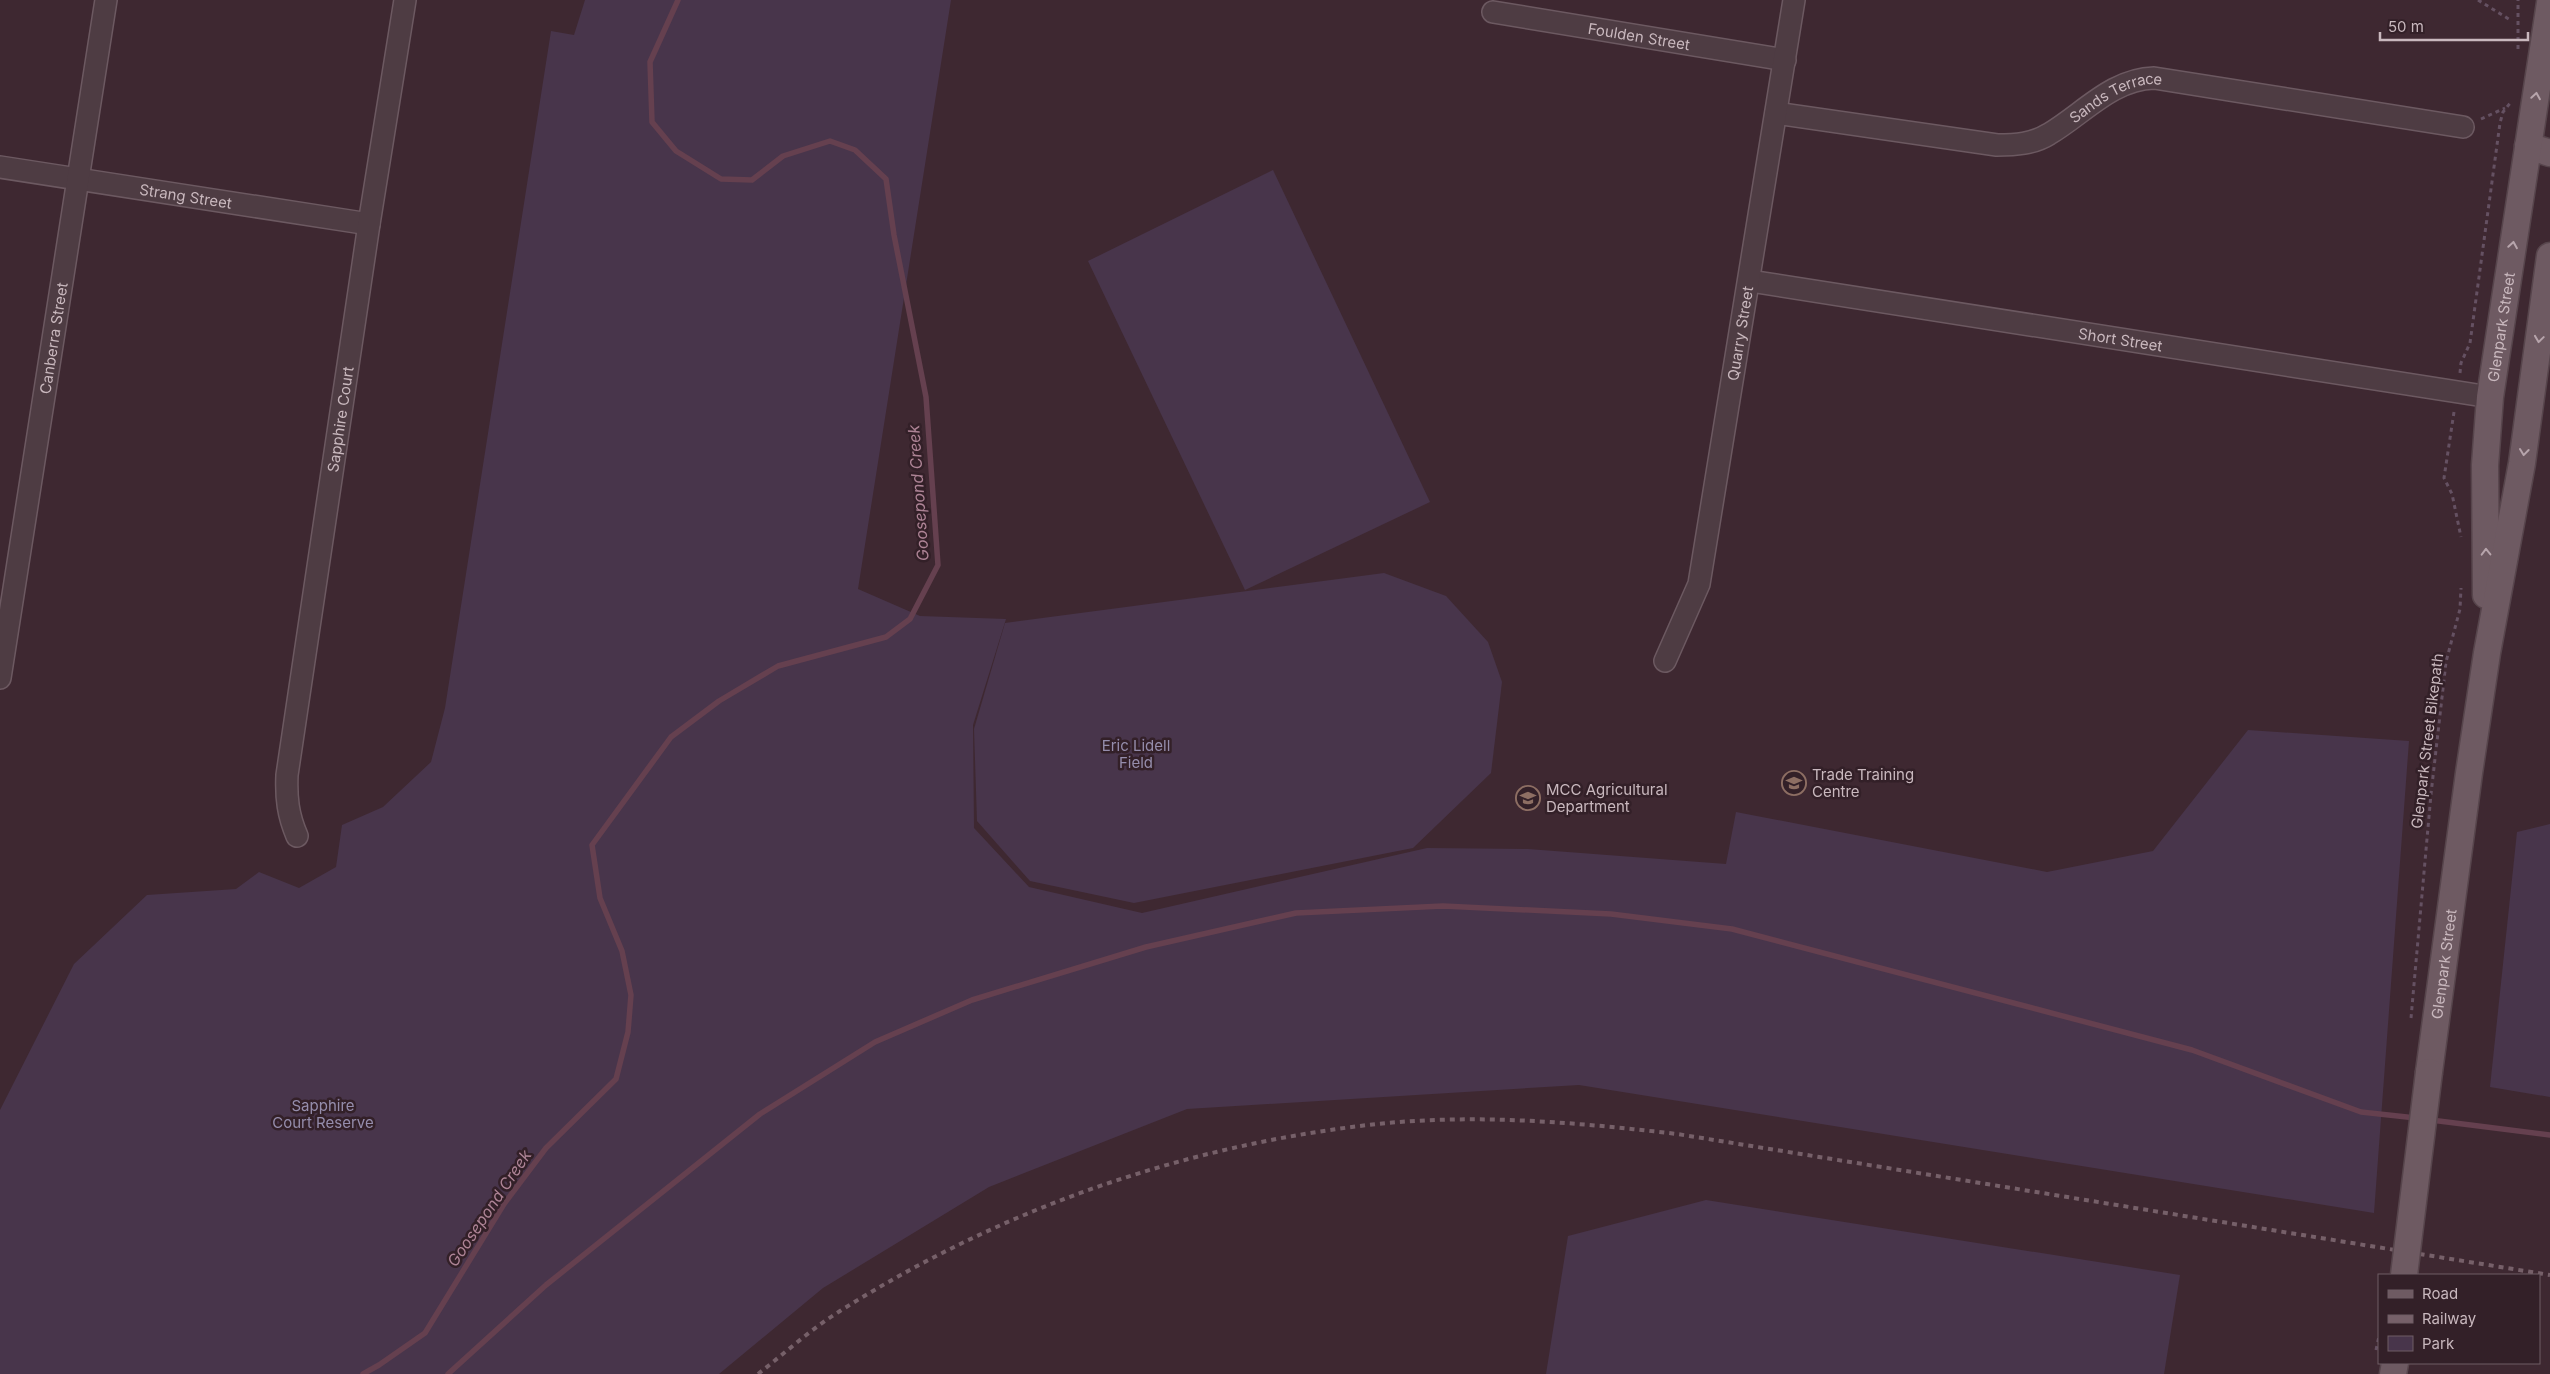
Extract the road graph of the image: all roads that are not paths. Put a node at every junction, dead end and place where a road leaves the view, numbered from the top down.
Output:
1 (106, 0) edge
2 (405, 0) edge
3 (1794, 0) edge
4 (2550, 3) edge
5 (1493, 12) dead end
6 (1785, 60) junction
7 (1776, 113) junction
8 (2462, 127) road end
9 (2539, 147) edge
10 (0, 167) edge
11 (77, 180) junction
12 (369, 224) junction
13 (2550, 256) edge
14 (1750, 281) junction
15 (2490, 397) junction
16 (2530, 404) junction
17 (2487, 653) junction
18 (1665, 662) dead end
19 (0, 678) edge
20 (297, 836) dead end
21 (2404, 1274) edge

1 - 11 street, Canberra Street
2 - 12 street, Sapphire Court
3 - 6 street, Quarry Street
9 -> 4 main road, Glenpark Street
5 - 6 street, Foulden Street
6 - 7 street, Quarry Street
7 - 8 street, Sands Terrace
7 - 14 street, Quarry Street
15 -> 9 main road, Glenpark Street
10 - 11 street, Strang Street
11 - 12 street, Strang Street
11 - 19 street, Canberra Street
12 - 20 street, Sapphire Court
13 -> 16 main road, Glenpark Street
14 - 15 street, Short Street
14 - 18 street, Quarry Street
15 - 16 main road
17 -> 15 main road, Glenpark Street
16 -> 17 main road, Glenpark Street
17 - 21 main road, Glenpark Street, bridge

